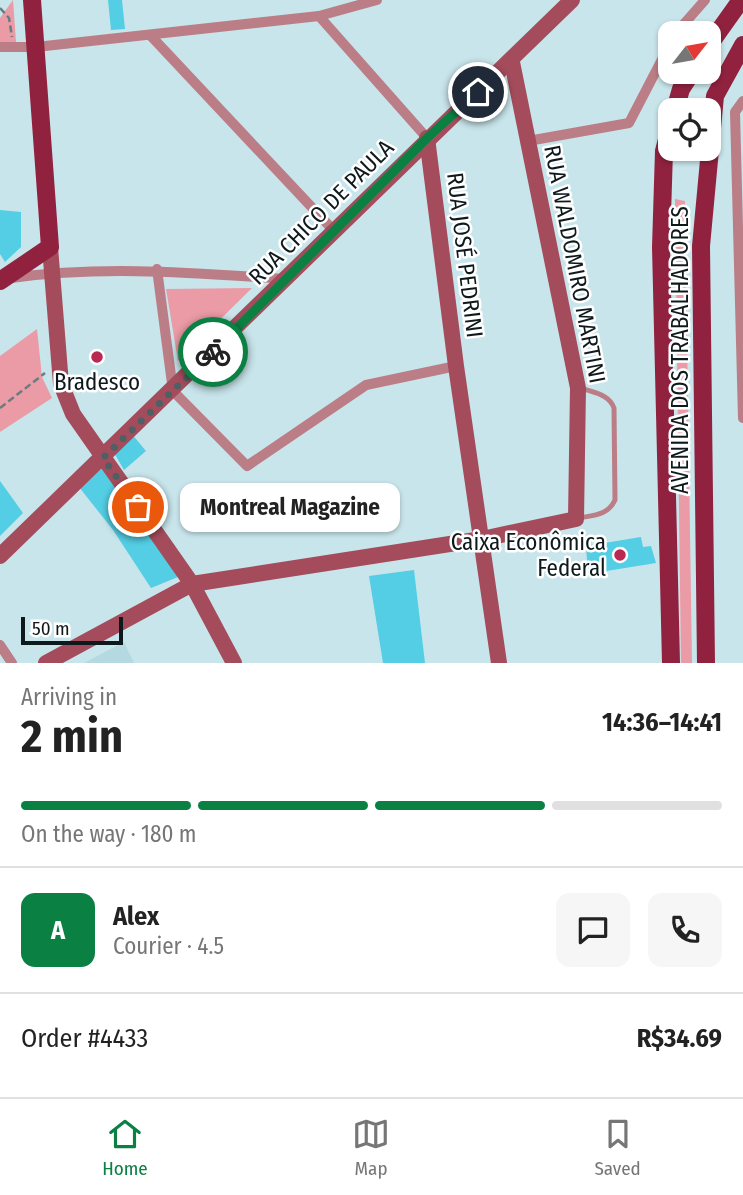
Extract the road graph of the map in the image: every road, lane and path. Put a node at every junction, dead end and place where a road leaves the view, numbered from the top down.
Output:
1 (572, 0) edge
2 (705, 0) edge
3 (741, 0) edge
4 (376, 1) edge
5 (31, 2) edge
6 (1, 11) edge
7 (319, 16) junction
8 (687, 21) edge
9 (721, 28) edge
10 (151, 36) junction
11 (743, 46) edge
12 (0, 47) edge
13 (14, 47) junction
14 (36, 47) junction
15 (512, 62) junction
16 (658, 67) edge
17 (743, 101) edge
18 (739, 112) edge
19 (427, 138) junction
20 (528, 141) junction
21 (664, 161) edge
22 (335, 232) junction
23 (50, 247) junction
24 (158, 269) junction
25 (52, 272) junction
26 (287, 279) junction
27 (2, 280) edge
28 (59, 362) junction
29 (456, 366) junction
30 (578, 388) junction
31 (173, 391) junction
32 (0, 408) edge
33 (743, 418) edge
34 (103, 458) junction
35 (576, 519) junction
36 (482, 539) junction
37 (0, 556) edge
38 (192, 584) junction
39 (0, 645) edge
40 (12, 663) edge
41 (46, 663) edge
42 (234, 663) edge
43 (499, 663) edge
44 (671, 663) edge
45 (706, 663) edge

1 - 15 main road, RUA CHICO DE PAULA
2 - 8 street
3 - 9 main road
4 - 7 street
5 - 14 main road
6 - 13 path
7 - 10 street
7 - 19 street
10 - 14 street
10 - 22 street
11 - 45 main road, AVENIDA DOS TRABALHADORES
12 - 13 street
13 - 14 street
14 - 23 main road
15 - 19 main road, RUA CHICO DE PAULA
15 - 20 main road, RUA WALDOMIRO MARTINI
16 - 20 street
17 - 18 street
18 - 33 street
19 - 22 main road, RUA CHICO DE PAULA
19 - 29 main road, RUA JOSÉ PEDRINI
20 - 30 main road, RUA WALDOMIRO MARTINI
21 - 44 main road, AVENIDA DOS TRABALHADORES
22 - 26 main road, RUA CHICO DE PAULA
23 - 25 main road
23 - 27 main road
24 - 25 street
24 - 26 street
24 - 31 street
25 - 27 street
25 - 28 main road
26 - 31 main road, RUA CHICO DE PAULA
28 - 32 path
28 - 34 main road
29 - 31 street
29 - 36 main road, RUA JOSÉ PEDRINI
30 - 35 main road, RUA WALDOMIRO MARTINI
30 - 35 lane
31 - 34 main road, RUA CHICO DE PAULA
34 - 37 main road, RUA CHICO DE PAULA
34 - 38 main road
35 - 36 main road
36 - 38 main road
36 - 43 main road, RUA JOSÉ PEDRINI
38 - 41 main road
38 - 42 main road
39 - 40 street

